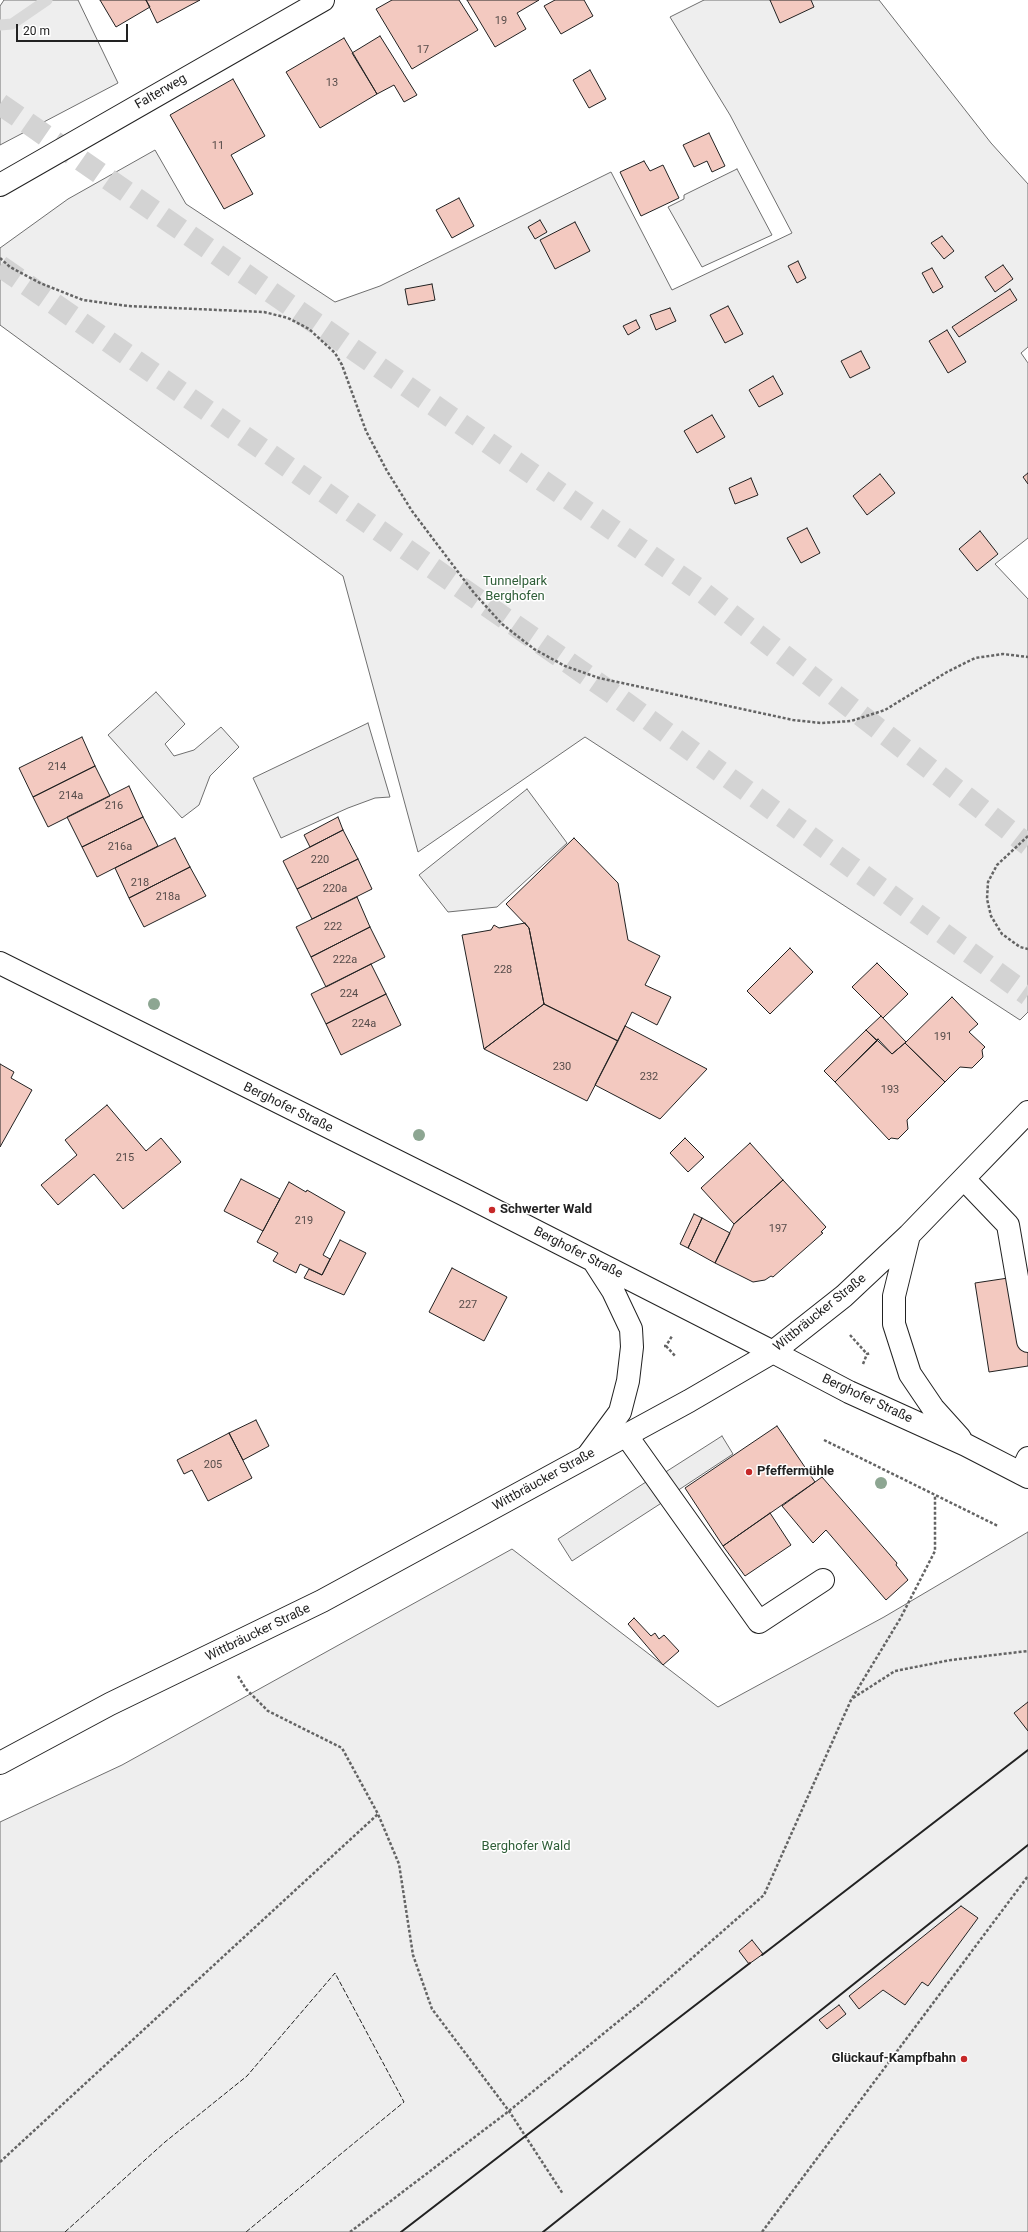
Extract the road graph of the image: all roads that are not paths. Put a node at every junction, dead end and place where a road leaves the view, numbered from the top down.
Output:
1 (323, 0) edge
2 (0, 185) edge
3 (0, 963) edge
4 (1028, 1112) edge
5 (964, 1179) junction
6 (909, 1235) junction
7 (595, 1262) junction
8 (1028, 1341) edge
9 (773, 1352) junction
10 (626, 1435) junction
11 (966, 1445) junction
12 (589, 1454) junction
13 (1026, 1469) edge
14 (823, 1580) dead end
15 (0, 1763) edge

1 - 2 main road, Falterweg
3 - 7 main road, Berghofer Straße
4 - 5 main road, Wittbräucker Straße
5 - 6 main road, Wittbräucker Straße
5 - 8 main road
6 - 9 main road, Wittbräucker Straße
6 - 11 main road
7 - 9 main road, Berghofer Straße
7 - 12 main road
9 - 10 main road, Wittbräucker Straße
9 - 11 main road, Berghofer Straße
10 - 12 main road, Wittbräucker Straße
10 - 14 main road
11 - 13 main road, Berghofer Straße
12 - 15 main road, Wittbräucker Straße

